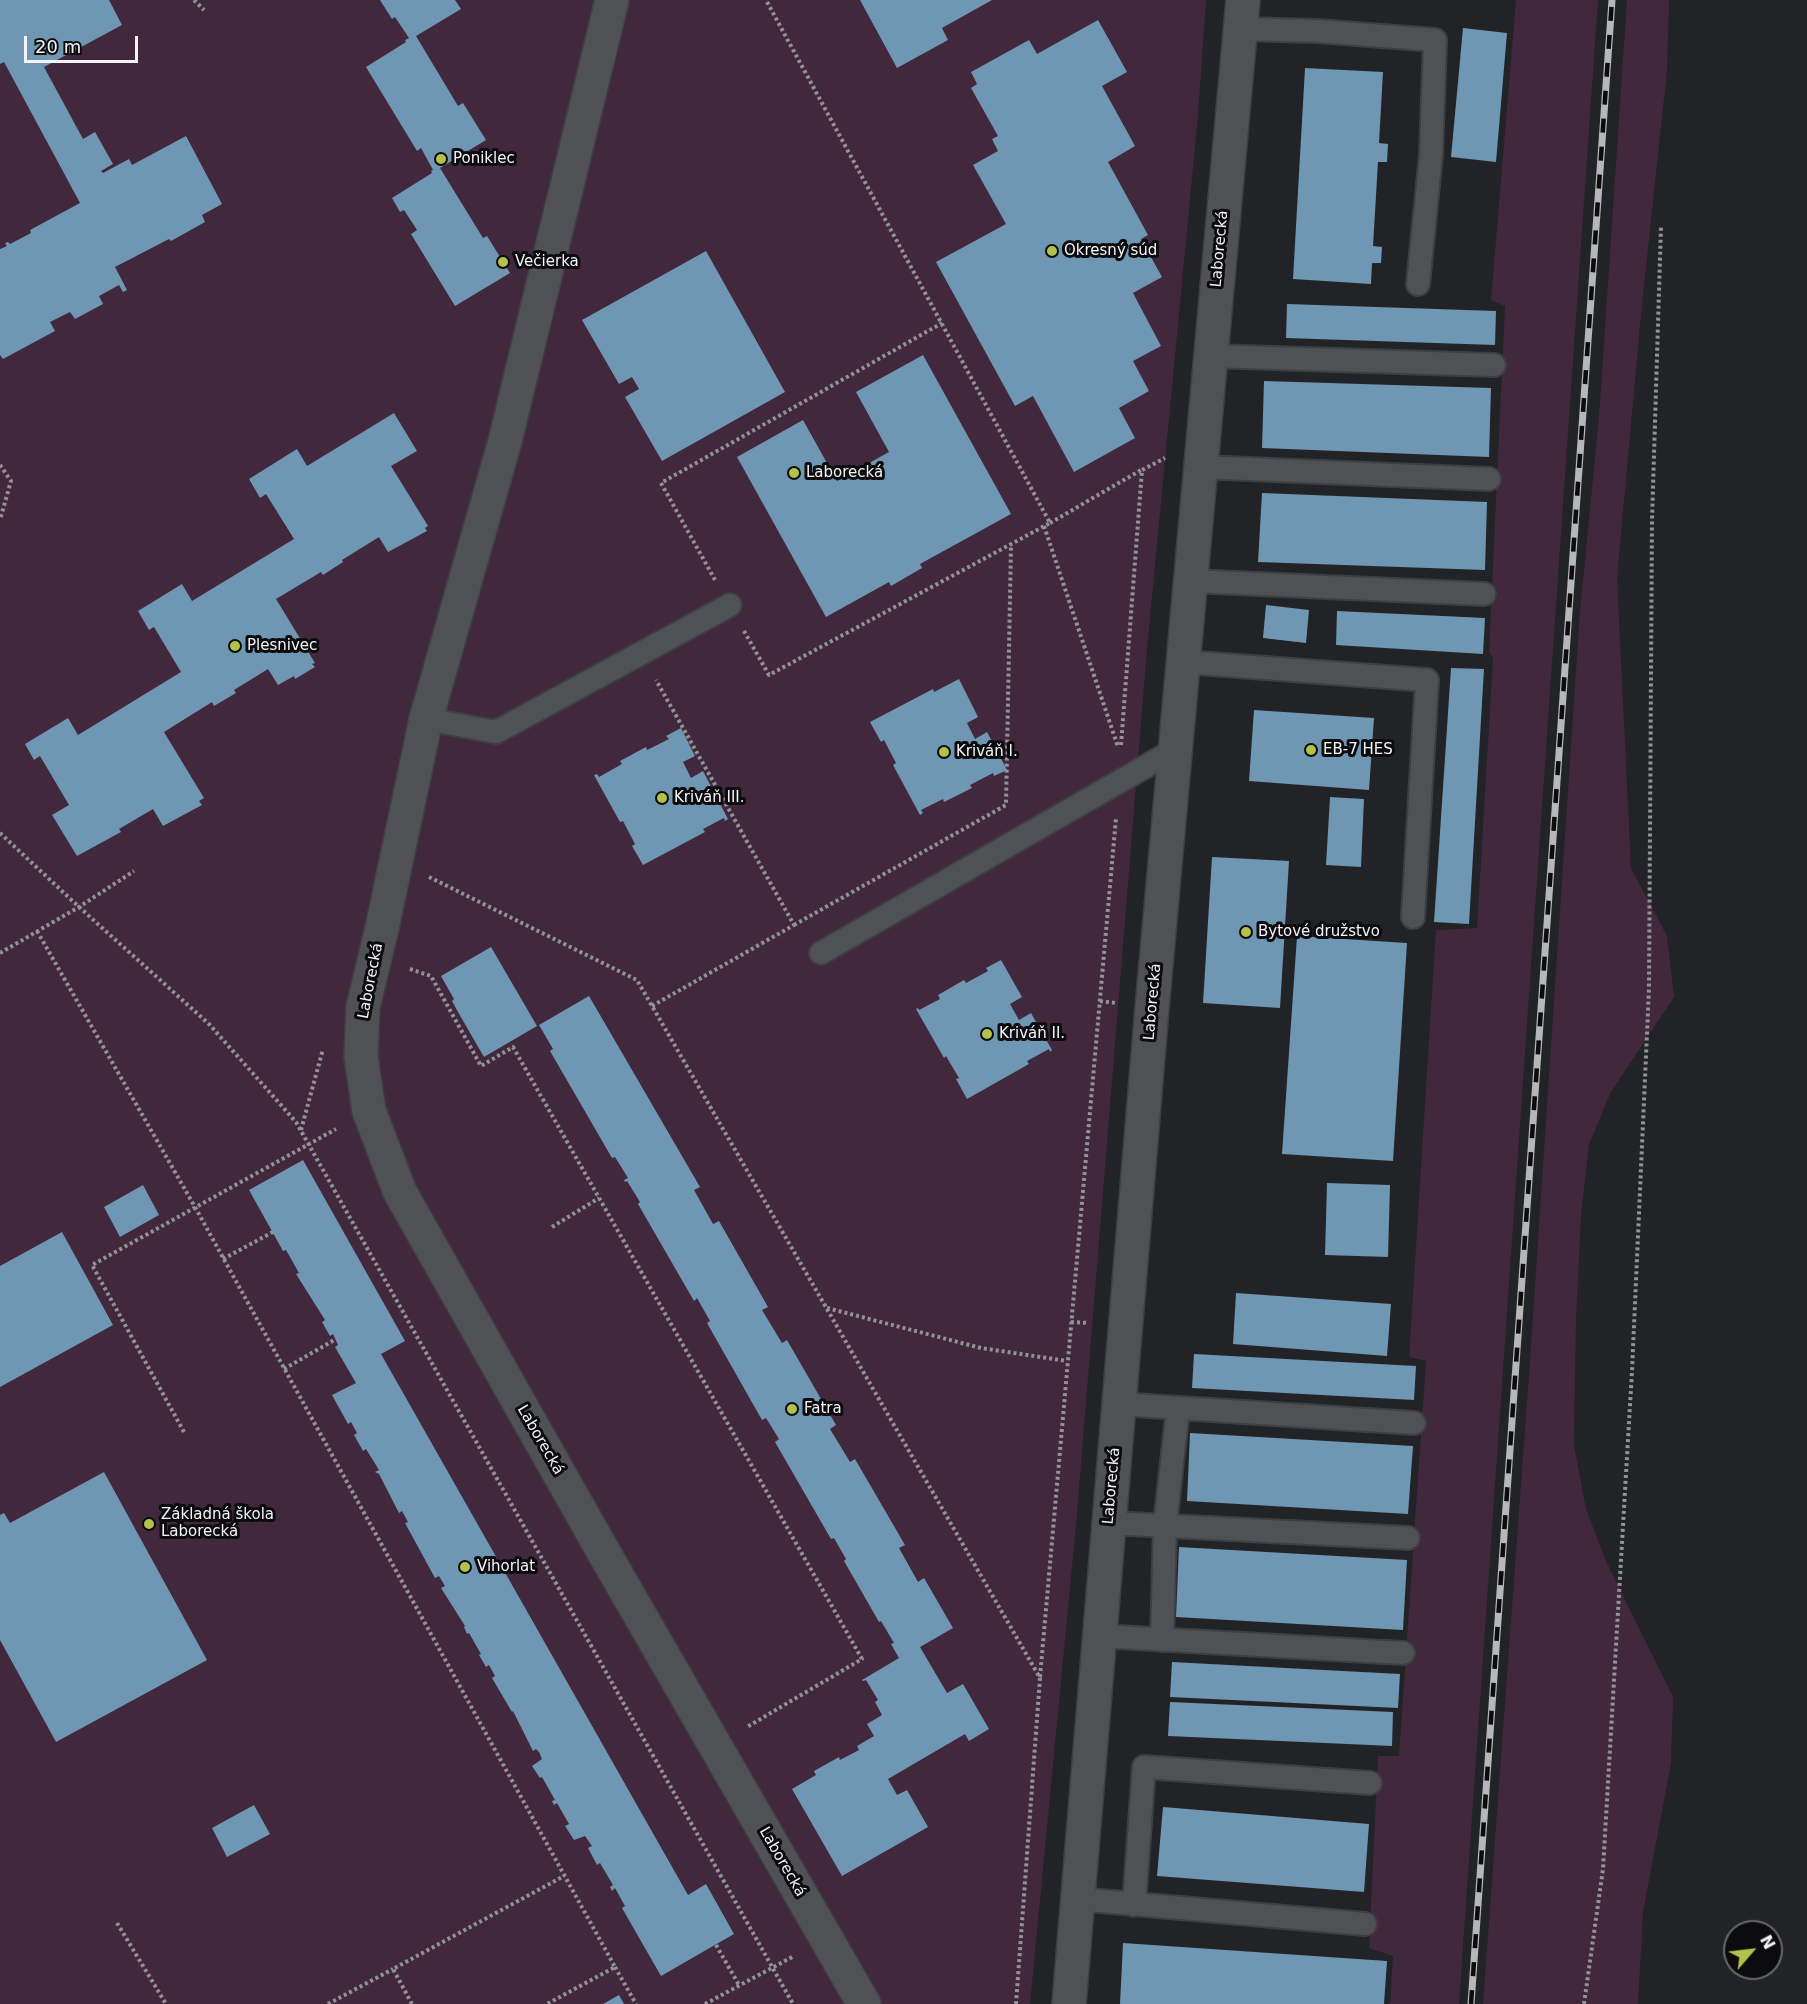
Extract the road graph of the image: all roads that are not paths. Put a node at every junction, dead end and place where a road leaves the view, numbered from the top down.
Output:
1 (612, 0) edge
2 (1242, 14) edge
3 (1418, 284) dead end
4 (1210, 356) junction
5 (1494, 365) dead end
6 (1202, 453) junction
7 (1489, 479) dead end
8 (1191, 581) junction
9 (1484, 594) dead end
10 (730, 605) road end
11 (1184, 662) junction
12 (426, 719) junction
13 (1176, 749) junction
14 (1413, 917) dead end
15 (821, 953) dead end
16 (1119, 1404) junction
17 (1178, 1408) junction
18 (1414, 1423) dead end
19 (1109, 1523) junction
20 (1165, 1525) junction
21 (1408, 1538) dead end
22 (1098, 1636) junction
23 (1162, 1640) junction
24 (1403, 1653) dead end
25 (1370, 1783) dead end
26 (1077, 1899) junction
27 (1134, 1905) junction
28 (1365, 1924) dead end
29 (864, 2004) edge
30 (1069, 2004) edge

1 - 12 street, Laborecká
2 - 3 lane
2 - 4 street, Laborecká
4 - 5 lane
4 - 6 street, Laborecká
6 - 7 lane
6 - 8 street, Laborecká
8 - 9 lane
8 - 11 street, Laborecká
10 - 12 lane
11 - 13 street, Laborecká
11 - 14 lane
12 - 29 street, Laborecká
13 - 15 lane
13 - 16 street, Laborecká
16 - 17 lane
16 - 19 street, Laborecká
17 - 18 lane
17 - 20 lane
19 - 20 lane
19 - 22 street, Laborecká
20 - 21 lane
20 - 23 lane
22 - 23 lane
22 - 26 street, Laborecká
23 - 24 lane
25 - 27 lane
26 - 27 lane
26 - 30 street, Laborecká
27 - 28 lane

